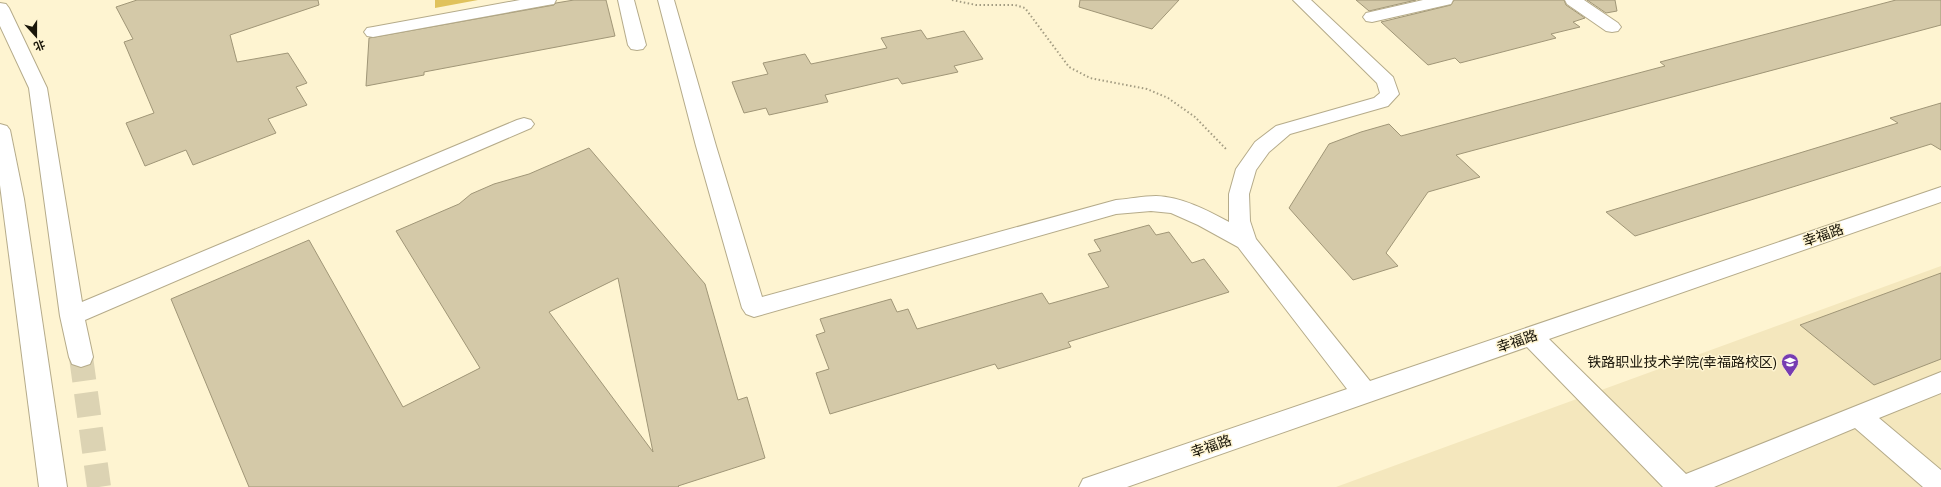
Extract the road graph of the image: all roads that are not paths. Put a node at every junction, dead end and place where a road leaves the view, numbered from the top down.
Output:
1 (548, 0) edge
2 (626, 0) edge
3 (666, 0) edge
4 (1301, 0) edge
5 (1445, 0) edge
6 (1573, 0) edge
7 (0, 8) edge
8 (1372, 17) dead end
9 (1612, 27) dead end
10 (373, 32) dead end
11 (638, 45) dead end
12 (524, 124) dead end
13 (0, 130) edge
14 (1941, 194) edge
15 (1246, 242) junction
16 (72, 316) junction
17 (1531, 336) junction
18 (81, 357) tunnel mouth
19 (1941, 382) edge
20 (1365, 393) junction
21 (1858, 416) junction
22 (1941, 486) edge
23 (53, 487) edge
24 (1093, 487) edge
25 (1682, 487) edge

1 - 10 street
2 - 11 street
3 - 15 street
4 - 15 street
5 - 8 street
6 - 9 street
7 - 16 street
12 - 16 street
13 - 23 street
14 - 17 street, 幸福路
15 - 20 street
16 - 18 street
17 - 20 street, 幸福路
17 - 25 street
19 - 21 street
20 - 24 street, 幸福路
21 - 22 street
21 - 25 street

